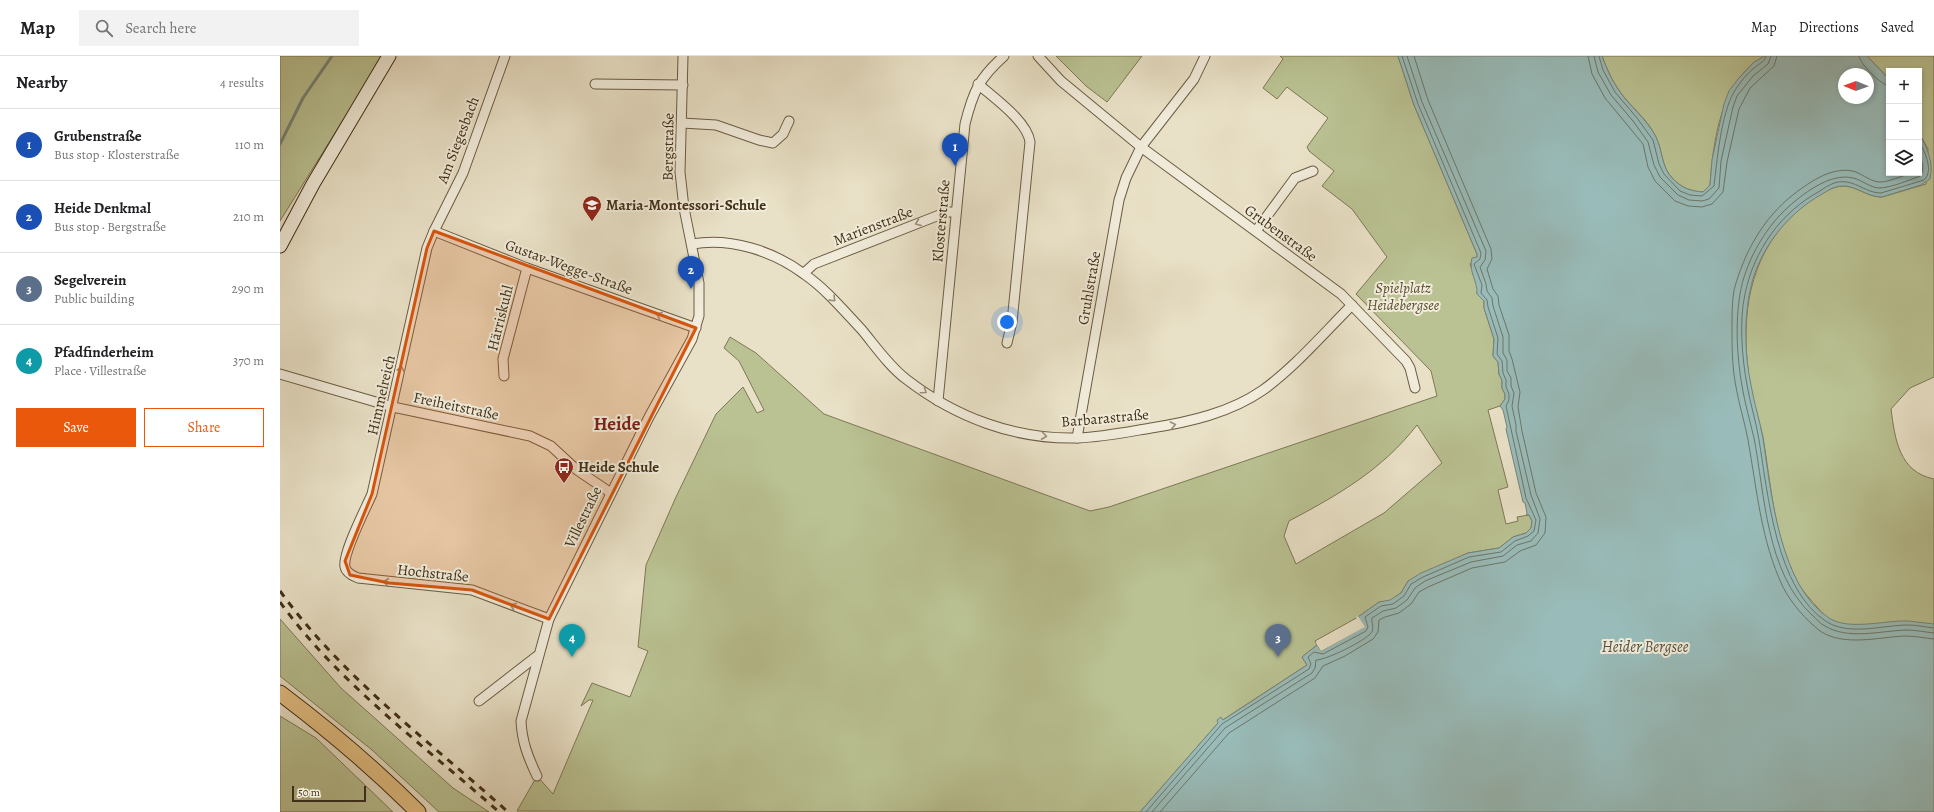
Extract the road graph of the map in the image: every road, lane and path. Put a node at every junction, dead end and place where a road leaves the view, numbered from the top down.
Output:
1 (505, 56) edge
2 (683, 56) edge
3 (1004, 56) edge
4 (1038, 56) edge
5 (1205, 56) edge
6 (387, 58) edge
7 (595, 84) dead end
8 (978, 84) junction
9 (683, 85) junction
10 (789, 121) dead end
11 (682, 123) junction
12 (1141, 147) junction
13 (1313, 171) dead end
14 (955, 212) junction
15 (434, 231) junction
16 (1256, 231) junction
17 (692, 244) junction
18 (280, 246) edge
19 (527, 268) junction
20 (804, 273) junction
21 (1352, 305) junction
22 (696, 328) junction
23 (1007, 343) dead end
24 (280, 374) edge
25 (504, 376) dead end
26 (1415, 388) dead end
27 (938, 401) junction
28 (393, 407) junction
29 (1078, 438) junction
30 (611, 493) junction
31 (345, 561) joint
32 (549, 619) junction
33 (537, 656) junction
34 (280, 693) edge
35 (479, 701) dead end
36 (537, 776) dead end
37 (418, 812) edge

1 - 15 street, Am Siegesbach
2 - 9 street, Bergstraße
3 - 8 street, Klosterstraße
4 - 12 street, Grubenstraße
5 - 12 street, Gruhlstraße
6 - 18 main road
7 - 9 street
8 - 14 street, Klosterstraße
8 - 23 street
9 - 11 street, Bergstraße
10 - 11 street
11 - 17 street, Bergstraße
12 - 16 street, Grubenstraße
12 - 29 street, Gruhlstraße
13 - 16 street
14 -> 20 street, Marienstraße
14 - 27 street, Klosterstraße
15 - 19 street, Gustav-Wegge-Straße
28 -> 15 street, Himmelreich
16 - 21 street, Grubenstraße
17 - 20 street, Barbarastraße
17 - 22 street, Bergstraße
22 -> 19 street, Gustav-Wegge-Straße
19 - 25 street, Härriskuhl
20 -> 27 street, Barbarastraße
21 - 26 street, Grubenstraße
29 -> 21 street, Barbarastraße
22 - 30 street, Villestraße
24 - 28 street, Freiheitstraße
27 -> 29 street, Barbarastraße
28 - 30 street, Freiheitstraße
28 - 31 street, Himmelreich
30 - 32 street, Villestraße
32 -> 31 street, Hochstraße
32 - 33 street, Villestraße
33 - 35 street
33 - 36 street, Villestraße
34 - 37 main road

